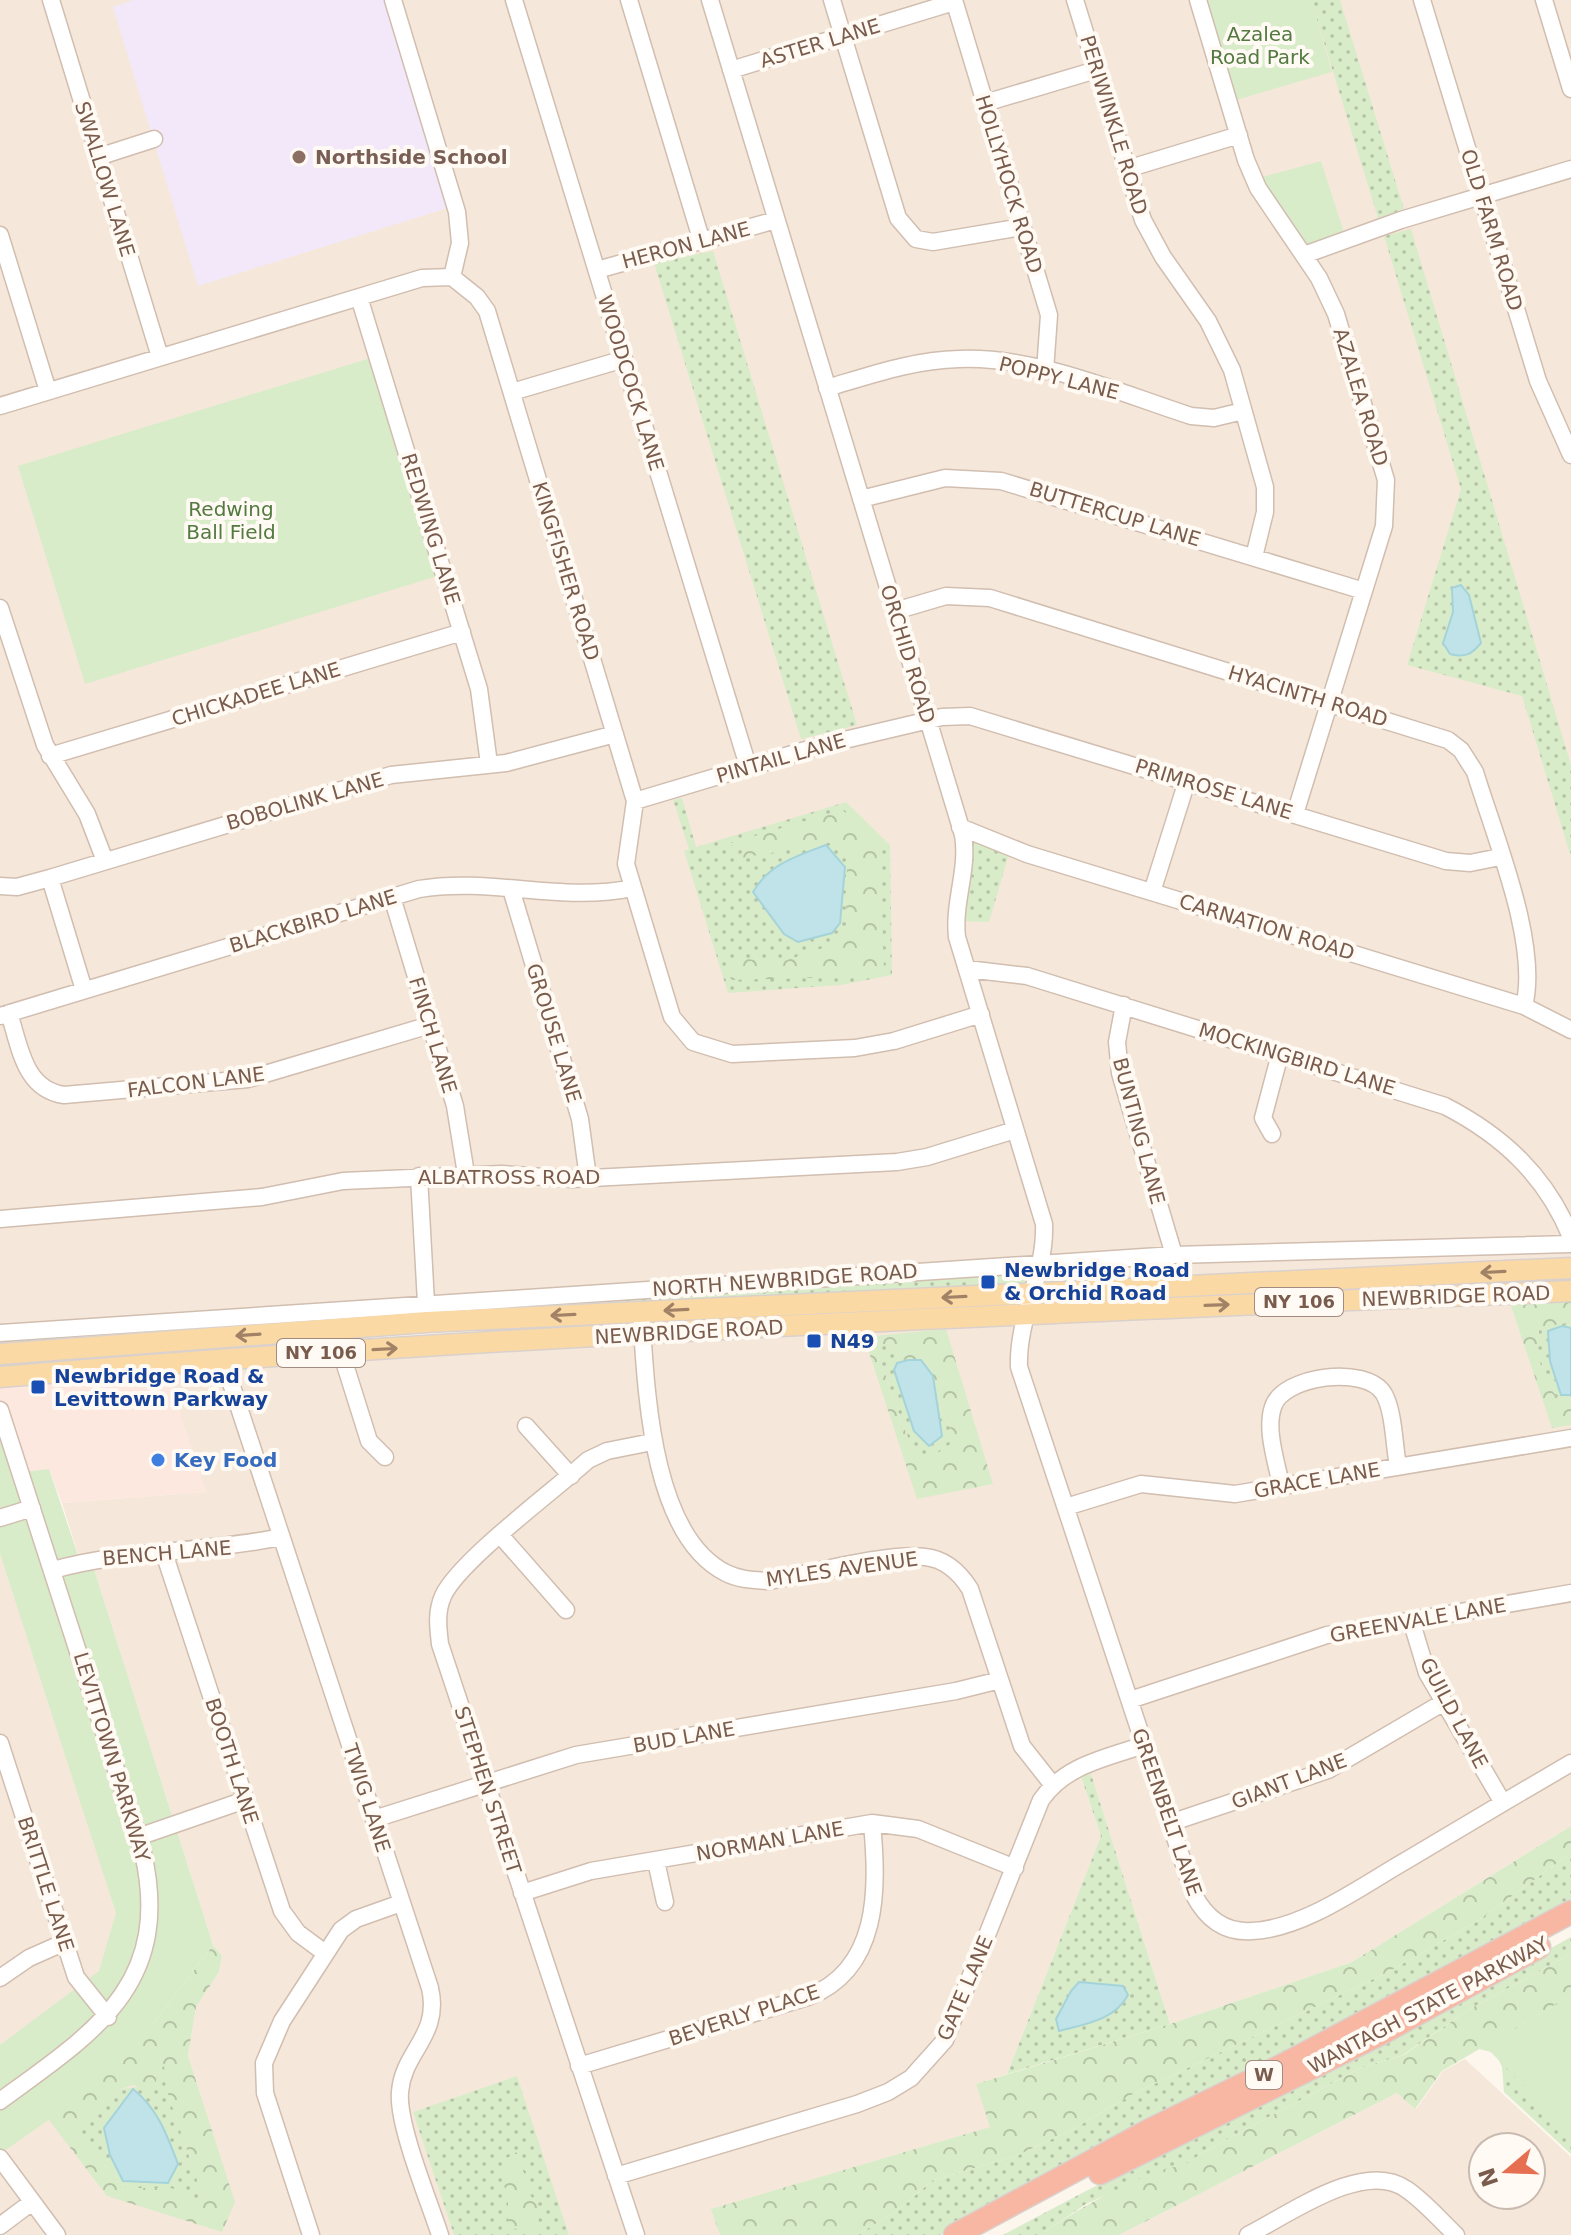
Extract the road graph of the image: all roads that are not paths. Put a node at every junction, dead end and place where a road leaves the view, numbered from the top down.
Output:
1 (51, 0) edge
2 (393, 0) edge
3 (514, 0) edge
4 (629, 0) edge
5 (710, 0) edge
6 (832, 0) edge
7 (1075, 0) edge
8 (1198, 0) edge
9 (1422, 0) edge
10 (1544, 0) edge
11 (954, 1) edge
12 (843, 36) junction
13 (731, 70) junction
14 (1096, 70) junction
15 (1571, 89) edge
16 (985, 103) junction
17 (1239, 135) junction
18 (154, 139) dead end
19 (98, 157) junction
20 (1127, 169) junction
21 (1571, 169) edge
22 (1482, 196) junction
23 (776, 220) junction
24 (1022, 227) junction
25 (0, 235) edge
26 (702, 242) junction
27 (1304, 255) junction
28 (597, 270) junction
29 (452, 277) junction
30 (7, 282) edge
31 (359, 297) junction
32 (160, 357) junction
33 (624, 359) junction
34 (1045, 371) junction
35 (827, 388) junction
36 (48, 391) junction
37 (512, 392) junction
38 (0, 406) edge
39 (1243, 411) junction
40 (1571, 455) edge
41 (861, 499) junction
42 (1254, 557) junction
43 (1364, 591) junction
44 (0, 608) edge
45 (895, 611) junction
46 (462, 632) junction
47 (1330, 703) junction
48 (928, 720) junction
49 (615, 734) junction
50 (50, 756) junction
51 (489, 764) junction
52 (748, 766) junction
53 (1187, 781) junction
54 (635, 801) junction
55 (1295, 814) junction
56 (960, 827) junction
57 (1500, 857) junction
58 (105, 861) junction
59 (50, 878) junction
60 (0, 886) edge
61 (633, 888) junction
62 (511, 889) junction
63 (1152, 892) junction
64 (392, 897) junction
65 (967, 969) junction
66 (84, 990) junction
67 (1124, 1005) junction
68 (1524, 1006) junction
69 (5, 1014) edge
70 (981, 1014) junction
71 (430, 1025) junction
72 (1571, 1030) edge
73 (1280, 1054) junction
74 (1015, 1130) junction
75 (1272, 1134) dead end
76 (466, 1174) junction
77 (419, 1176) junction
78 (588, 1178) junction
79 (0, 1219) edge
80 (1571, 1237) edge
81 (1571, 1244) edge
82 (1174, 1255) junction
83 (1042, 1264) junction
84 (1571, 1268) edge
85 (1363, 1278) junction
86 (1571, 1291) edge
87 (1364, 1299) junction
88 (426, 1303) junction
89 (1029, 1303) junction
90 (641, 1312) junction
91 (0, 1333) edge
92 (643, 1335) junction
93 (341, 1352) junction
94 (0, 1354) edge
95 (223, 1359) junction
96 (0, 1377) edge
97 (0, 1410) edge
98 (526, 1426) dead end
99 (1571, 1438) edge
100 (652, 1442) junction
101 (385, 1457) dead end
102 (1398, 1466) junction
103 (571, 1476) junction
104 (1281, 1486) junction
105 (1066, 1507) junction
106 (32, 1508) junction
107 (0, 1518) edge
108 (501, 1536) junction
109 (281, 1537) junction
110 (164, 1553) junction
111 (53, 1570) junction
112 (1571, 1593) edge
113 (566, 1610) dead end
114 (1411, 1620) junction
115 (1000, 1680) junction
116 (1130, 1700) junction
117 (1444, 1702) junction
118 (0, 1743) edge
119 (1144, 1745) junction
120 (1571, 1763) edge
121 (485, 1782) junction
122 (1052, 1784) junction
123 (245, 1800) junction
124 (1503, 1803) junction
125 (374, 1819) junction
126 (872, 1823) junction
127 (1170, 1823) junction
128 (138, 1837) junction
129 (656, 1861) junction
130 (1015, 1868) junction
131 (522, 1893) junction
132 (665, 1902) dead end
133 (401, 1903) junction
134 (1571, 1912) edge
135 (1571, 1929) edge
136 (65, 1942) junction
137 (325, 1953) junction
138 (0, 1978) edge
139 (108, 2017) junction
140 (579, 2066) junction
141 (0, 2101) edge
142 (0, 2158) edge
143 (616, 2176) junction
144 (32, 2202) junction
145 (0, 2226) edge
146 (57, 2235) edge
147 (311, 2235) edge
148 (440, 2235) edge
149 (636, 2235) edge
150 (955, 2235) edge
151 (987, 2235) edge
152 (1248, 2235) edge
153 (1456, 2235) edge

1 - 19 street, SWALLOW LANE
2 - 29 street
3 - 28 street, WOODCOCK LANE
4 - 26 street
5 - 13 street, ORCHID ROAD
6 - 12 street
7 - 14 street, PERIWINKLE ROAD
8 - 17 street, AZALEA ROAD
9 - 22 street, OLD FARM ROAD
10 - 15 street
11 - 12 street, ASTER LANE
11 - 16 street, HOLLYHOCK ROAD
12 - 13 street, ASTER LANE
12 - 24 street
13 - 23 street, ORCHID ROAD
14 - 16 street
14 - 20 street, PERIWINKLE ROAD
16 - 24 street, HOLLYHOCK ROAD
17 - 20 street
17 - 27 street, AZALEA ROAD
18 - 19 street
19 - 32 street, SWALLOW LANE
20 - 39 street, PERIWINKLE ROAD
21 - 22 street
22 - 27 street
22 - 40 street, OLD FARM ROAD
23 - 26 street, HERON LANE
23 - 35 street, ORCHID ROAD
24 - 34 street, HOLLYHOCK ROAD
25 - 30 street
26 - 28 street, HERON LANE
27 - 43 street, AZALEA ROAD
28 - 33 street, WOODCOCK LANE
29 - 31 street
29 - 37 street, KINGFISHER ROAD
30 - 36 street
31 - 32 street
31 - 46 street, REDWING LANE
32 - 36 street
33 - 37 street
33 - 52 street, WOODCOCK LANE
34 - 35 street, POPPY LANE
34 - 39 street, POPPY LANE
35 - 41 street, ORCHID ROAD
36 - 38 street
37 - 49 street, KINGFISHER ROAD
39 - 42 street, PERIWINKLE ROAD
41 - 42 street, BUTTERCUP LANE
41 - 45 street, ORCHID ROAD
42 - 43 street, BUTTERCUP LANE
43 - 47 street, AZALEA ROAD
44 - 50 street
45 - 47 street, HYACINTH ROAD
45 - 48 street, ORCHID ROAD
46 - 50 street, CHICKADEE LANE
46 - 51 street, REDWING LANE
47 - 55 street, AZALEA ROAD
47 - 57 street, HYACINTH ROAD
48 - 52 street, PINTAIL LANE
48 - 53 street, PRIMROSE LANE
48 - 56 street, ORCHID ROAD
49 - 51 street, BOBOLINK LANE
49 - 54 street, KINGFISHER ROAD
50 - 58 street
51 - 58 street, BOBOLINK LANE
52 - 54 street, PINTAIL LANE
53 - 55 street, PRIMROSE LANE
53 - 63 street
54 - 61 street, KINGFISHER ROAD
55 - 57 street, PRIMROSE LANE
56 - 63 street, CARNATION ROAD
56 - 65 street, ORCHID ROAD
57 - 68 street, HYACINTH ROAD
58 - 59 street, BOBOLINK LANE
59 - 60 street, BOBOLINK LANE
59 - 66 street
61 - 62 street, BLACKBIRD LANE
61 - 70 street, KINGFISHER ROAD
62 - 64 street, BLACKBIRD LANE
62 - 78 street, GROUSE LANE
63 - 68 street, CARNATION ROAD
64 - 66 street, BLACKBIRD LANE
64 - 71 street, FINCH LANE
65 - 67 street, MOCKINGBIRD LANE
65 - 70 street, ORCHID ROAD
66 - 69 street, BLACKBIRD LANE
67 - 73 street, MOCKINGBIRD LANE
67 - 82 street, BUNTING LANE
68 - 72 street, CARNATION ROAD
69 - 71 street, FALCON LANE
70 - 74 street, ORCHID ROAD
71 - 76 street, FINCH LANE
73 - 75 street
73 - 80 street, MOCKINGBIRD LANE
74 - 78 street, ALBATROSS ROAD
74 - 83 street, ORCHID ROAD
76 - 77 street, ALBATROSS ROAD
76 - 78 street, ALBATROSS ROAD
77 - 79 street, ALBATROSS ROAD
77 - 88 street
81 - 82 street, NORTH NEWBRIDGE ROAD
82 - 83 street, NORTH NEWBRIDGE ROAD
83 - 88 street, NORTH NEWBRIDGE ROAD
83 - 89 street, ORCHID ROAD
84 -> 85 main road, NEWBRIDGE ROAD / NY 106
85 - 87 main road
85 - 89 main road, NEWBRIDGE ROAD / NY 106
86 - 87 main road, NEWBRIDGE ROAD / NY 106
89 -> 87 main road, NEWBRIDGE ROAD / NY 106
88 - 91 street, NORTH NEWBRIDGE ROAD
89 -> 90 main road, NEWBRIDGE ROAD / NY 106
89 - 92 main road, NEWBRIDGE ROAD / NY 106
89 - 105 street, GREENBELT LANE
90 - 92 street, MYLES AVENUE
90 -> 94 main road, NEWBRIDGE ROAD / NY 106
93 -> 92 main road, NEWBRIDGE ROAD / NY 106
92 - 100 street, MYLES AVENUE
93 - 95 main road, NEWBRIDGE ROAD / NY 106
93 - 101 street
95 - 96 main road, NEWBRIDGE ROAD / NY 106
95 - 109 street, TWIG LANE
97 - 106 street, LEVITTOWN PARKWAY
98 - 103 street
99 - 102 street, GRACE LANE
100 - 103 street, STEPHEN STREET
100 - 115 street, MYLES AVENUE
102 - 104 street, GRACE LANE
102 - 104 street
103 - 108 street, STEPHEN STREET
104 - 105 street, GRACE LANE
105 - 116 street, GREENBELT LANE
106 - 107 street
106 - 111 street, LEVITTOWN PARKWAY
108 - 113 street
108 - 121 street, STEPHEN STREET
109 - 110 street, BENCH LANE
109 - 125 street, TWIG LANE
110 - 111 street, BENCH LANE
110 - 123 street, BOOTH LANE
111 - 128 street, LEVITTOWN PARKWAY
112 - 114 street, GREENVALE LANE
114 - 116 street, GREENVALE LANE
114 - 117 street, GUILD LANE
115 - 121 street, BUD LANE
115 - 122 street, MYLES AVENUE
116 - 119 street, GREENBELT LANE
117 - 124 street, GUILD LANE
117 - 127 street, GIANT LANE
118 - 136 street, BRITTLE LANE
119 - 122 street
119 - 127 street, GREENBELT LANE
120 - 124 street, GREENBELT LANE
121 - 125 street, BUD LANE
121 - 131 street, STEPHEN STREET
122 - 130 street, GATE LANE
123 - 128 street
123 - 137 street, BOOTH LANE
124 - 127 street, GREENBELT LANE
125 - 133 street, TWIG LANE
126 - 129 street, NORMAN LANE
126 - 130 street, NORMAN LANE
126 - 140 street, BEVERLY PLACE
128 - 139 street, LEVITTOWN PARKWAY
129 - 131 street, NORMAN LANE
129 - 132 street
130 - 143 street, GATE LANE
131 - 140 street, STEPHEN STREET
133 - 137 street
133 - 148 street, TWIG LANE
134 - 150 highway, WANTAGH STATE PARKWAY / W
135 - 151 highway, WANTAGH STATE PARKWAY / W
136 - 138 street
136 - 139 street, BRITTLE LANE
137 - 147 street
139 - 141 street, LEVITTOWN PARKWAY
140 - 143 street, STEPHEN STREET
142 - 144 street
143 - 149 street, STEPHEN STREET
144 - 145 street
144 - 146 street
152 - 153 street

